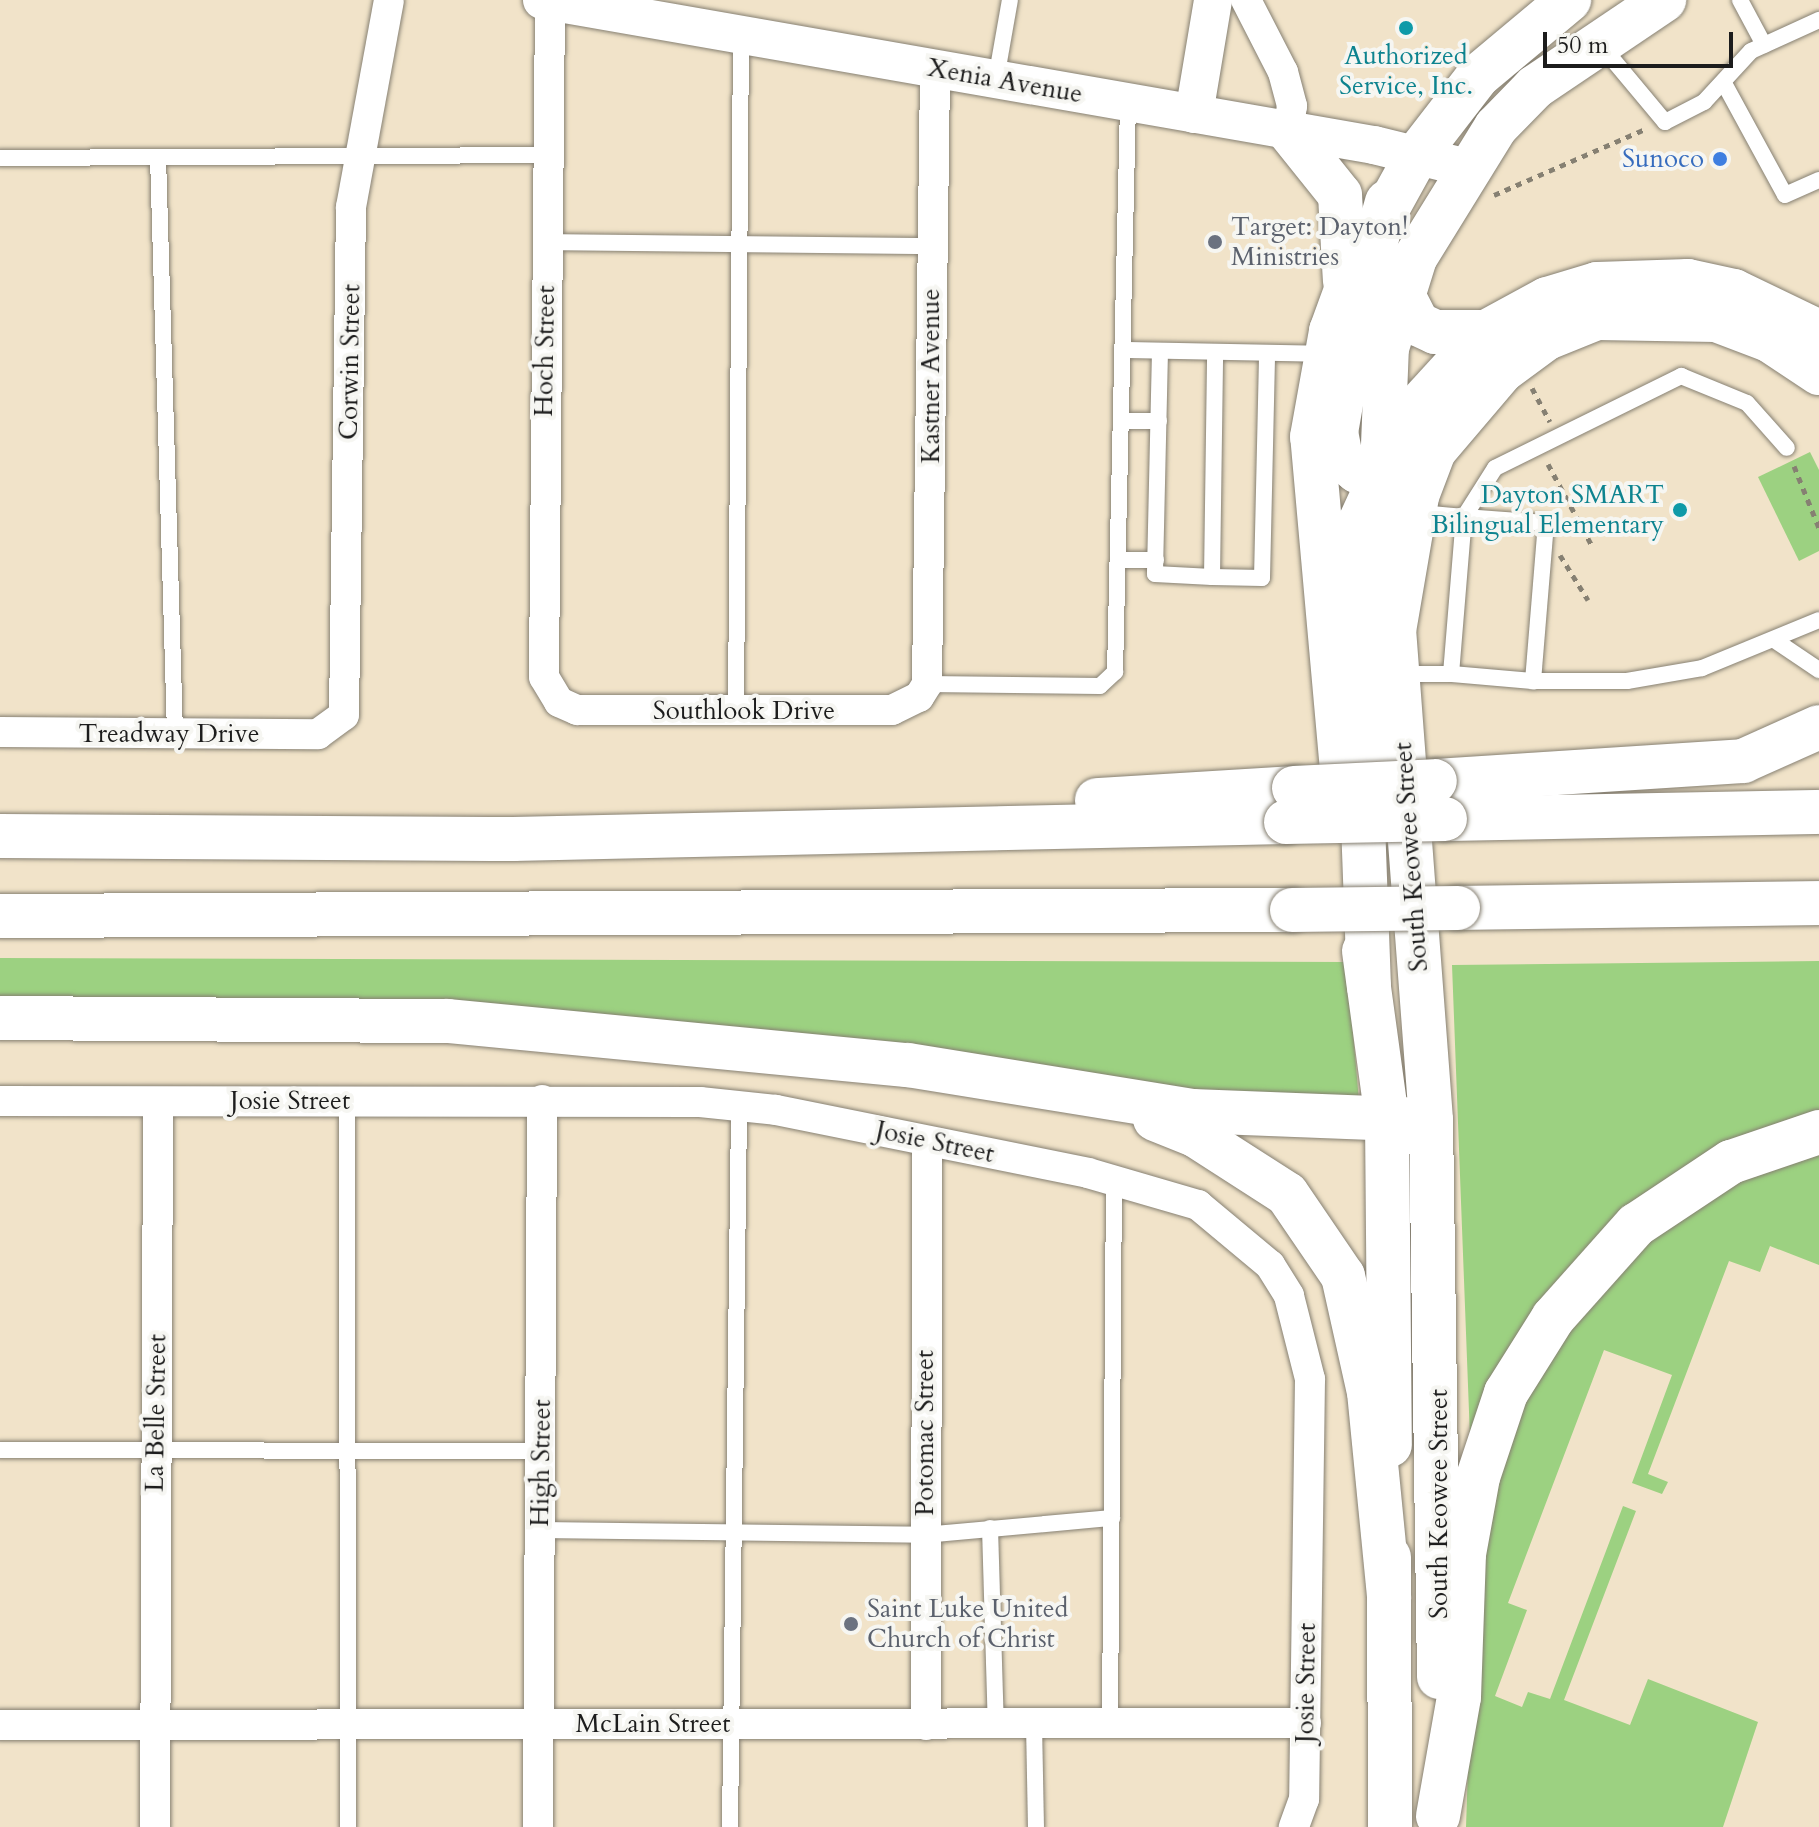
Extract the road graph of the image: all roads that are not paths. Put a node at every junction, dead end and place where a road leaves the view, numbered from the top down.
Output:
1 (389, 0) edge
2 (1010, 0) edge
3 (1213, 0) edge
4 (1246, 0) edge
5 (1664, 0) edge
6 (1740, 0) edge
7 (546, 1) edge
8 (1555, 4) edge
9 (1819, 20) edge
10 (741, 33) junction
11 (1597, 40) junction
12 (1764, 45) junction
13 (935, 69) junction
14 (996, 79) junction
15 (1725, 85) junction
16 (1128, 102) junction
17 (1194, 114) junction
18 (1288, 130) junction
19 (547, 155) junction
20 (1417, 155) junction
21 (356, 156) junction
22 (158, 157) junction
23 (0, 158) edge
24 (1819, 180) edge
25 (1476, 183) junction
26 (1387, 202) junction
27 (546, 242) junction
28 (740, 244) junction
29 (932, 246) junction
30 (1401, 291) junction
31 (1344, 295) junction
32 (1486, 332) junction
33 (1819, 332) edge
34 (1123, 350) junction
35 (1160, 351) junction
36 (1215, 352) junction
37 (1267, 353) junction
38 (1325, 354) junction
39 (1819, 373) edge
40 (1121, 421) junction
41 (1159, 421) junction
42 (1787, 448) road end
43 (1434, 451) junction
44 (1382, 470) junction
45 (1413, 512) junction
46 (1464, 517) junction
47 (1118, 560) junction
48 (1156, 560) junction
49 (1212, 577) junction
50 (1819, 620) edge
51 (1394, 631) junction
52 (1776, 641) junction
53 (1819, 670) edge
54 (1397, 674) junction
55 (1451, 674) junction
56 (1533, 681) junction
57 (927, 684) junction
58 (554, 697) joint
59 (736, 712) junction
60 (336, 726) joint
61 (1819, 727) edge
62 (0, 732) edge
63 (175, 734) junction
64 (1440, 800) junction
65 (1819, 812) edge
66 (0, 836) edge
67 (1819, 903) edge
68 (1647, 906) junction
69 (1819, 913) edge
70 (0, 916) edge
71 (1369, 987) junction
72 (0, 1018) edge
73 (1089, 1094) junction
74 (542, 1100) junction
75 (0, 1101) edge
76 (347, 1101) junction
77 (158, 1102) junction
78 (739, 1106) junction
79 (1387, 1119) junction
80 (1431, 1120) junction
81 (1819, 1132) edge
82 (927, 1141) junction
83 (1114, 1179) junction
84 (0, 1450) edge
85 (156, 1451) junction
86 (348, 1451) junction
87 (541, 1451) junction
88 (1112, 1518) junction
89 (990, 1528) junction
90 (540, 1530) junction
91 (734, 1533) junction
92 (924, 1535) junction
93 (1389, 1596) junction
94 (1110, 1723) junction
95 (1306, 1723) junction
96 (349, 1724) junction
97 (731, 1724) junction
98 (1034, 1724) junction
99 (0, 1725) edge
100 (155, 1725) junction
101 (540, 1725) junction
102 (926, 1725) junction
103 (996, 1725) junction
104 (1438, 1821) edge
105 (155, 1827) edge
106 (348, 1827) edge
107 (538, 1827) edge
108 (730, 1827) edge
109 (1036, 1827) edge
110 (1294, 1827) edge
111 (1390, 1827) edge

1 - 21 street, Corwin Street
2 - 14 lane
3 - 17 street
4 - 18 street
5 - 11 main road, South Keowee Street
6 - 12 lane
7 - 10 street, Xenia Avenue
7 - 19 street, Hoch Street
8 - 11 street
8 - 20 main road, South Keowee Street
9 - 12 lane
10 - 13 street, Xenia Avenue
10 - 28 lane
11 - 15 lane
11 - 25 main road, South Keowee Street
12 - 15 lane
13 - 14 street, Xenia Avenue
13 - 29 street, Kastner Avenue
14 - 16 street, Xenia Avenue
15 - 24 lane
16 - 17 street, Xenia Avenue
16 - 34 lane
17 - 18 street, Xenia Avenue
18 - 20 street, Xenia Avenue
18 - 31 main road
19 - 21 lane
19 - 27 street, Hoch Street
20 - 25 street, Xenia Avenue
20 - 26 main road, South Keowee Street
21 - 22 lane
21 - 60 street, Corwin Street
22 - 23 lane
22 - 63 lane
25 - 30 main road, South Keowee Street
26 - 31 main road, South Keowee Street
26 - 44 main road
27 - 28 lane
27 - 58 street, Hoch Street
28 - 29 lane
28 - 59 lane
29 - 57 street, Kastner Avenue
30 - 32 main road
30 - 44 main road, South Keowee Street
31 - 38 main road, South Keowee Street
32 - 33 main road
32 - 44 main road
34 - 35 lane
34 - 40 lane
35 - 36 lane
35 - 41 lane
36 - 37 lane
36 - 49 lane
37 - 38 lane
37 - 49 lane
38 - 71 main road, South Keowee Street
39 - 43 main road
40 - 41 lane
40 - 47 lane
41 - 48 lane
42 - 46 lane
43 - 44 main road
43 - 45 main road
44 - 51 main road, South Keowee Street
44 - 71 main road
45 - 46 lane
45 - 51 main road
46 - 55 lane
46 - 56 lane
47 - 48 lane
47 - 57 lane
48 - 49 lane
50 - 52 lane
51 - 54 main road, South Keowee Street
52 - 53 lane
52 - 56 lane
54 - 55 lane
54 - 80 main road, South Keowee Street
55 - 56 lane
57 - 59 street, Southlook Drive
58 - 59 street, Southlook Drive
60 - 63 street, Treadway Drive
61 - 64 main road
62 - 63 street, Treadway Drive
64 - 65 main road
64 - 66 main road, bridge
67 - 68 main road
68 - 69 main road
68 - 70 main road, bridge
71 - 79 main road, South Keowee Street
72 - 73 main road
73 - 79 main road
73 - 93 main road
74 - 76 street, Josie Street
74 - 78 street, Josie Street
74 - 87 street, High Street
75 - 77 street, Josie Street
76 - 77 street, Josie Street
76 - 86 lane
77 - 85 street, La Belle Street
78 - 82 street, Josie Street
78 - 91 lane
79 - 80 main road
79 - 93 main road, South Keowee Street
80 - 104 main road, South Keowee Street
81 - 104 main road
82 - 83 street, Josie Street
82 - 92 street, Potomac Street
83 - 88 lane
83 - 95 street, Josie Street
84 - 85 lane
85 - 86 lane
85 - 100 street, La Belle Street
86 - 87 lane
86 - 96 lane
87 - 90 street, High Street
88 - 89 lane
88 - 94 lane
89 - 92 lane
89 - 103 lane
90 - 91 lane
90 - 101 street, High Street
91 - 92 lane
91 - 97 lane
92 - 102 street, Potomac Street
93 - 111 main road, South Keowee Street
94 - 95 street, McLain Street
94 - 98 street, McLain Street
95 - 110 street, Josie Street
96 - 100 street, McLain Street
96 - 101 street, McLain Street
96 - 106 lane
97 - 101 street, McLain Street
97 - 102 street, McLain Street
97 - 108 lane
98 - 103 street, McLain Street
98 - 109 lane
99 - 100 street, McLain Street
100 - 105 street, La Belle Street
101 - 107 street, High Street
102 - 103 street, McLain Street

